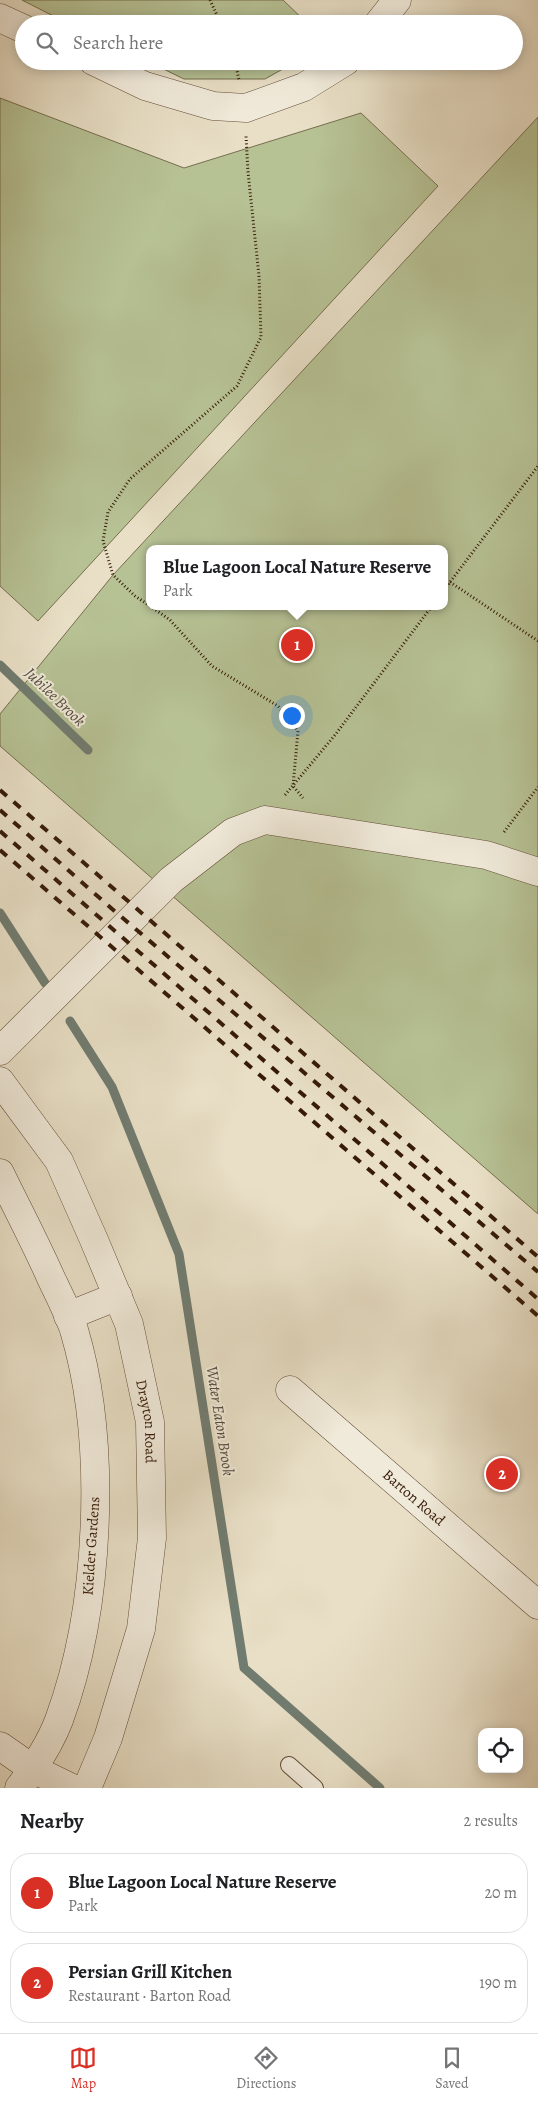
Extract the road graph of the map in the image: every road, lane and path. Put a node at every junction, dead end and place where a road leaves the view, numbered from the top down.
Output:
1 (210, 0) edge
2 (397, 0) edge
3 (217, 15) edge
4 (385, 15) edge
5 (0, 18) edge
6 (15, 25) edge
7 (112, 70) edge
8 (237, 70) edge
9 (331, 70) edge
10 (246, 108) junction
11 (538, 466) edge
12 (450, 582) junction
13 (448, 585) edge
14 (146, 603) edge
15 (156, 610) edge
16 (429, 610) edge
17 (538, 641) edge
18 (293, 786) junction
19 (538, 787) edge
20 (266, 820) junction
21 (486, 856) junction
22 (538, 872) edge
23 (0, 1051) edge
24 (0, 1081) edge
25 (0, 1173) edge
26 (118, 1296) junction
27 (68, 1316) junction
28 (290, 1390) dead end
29 (538, 1605) edge
30 (0, 1746) edge
31 (289, 1765) dead end
32 (26, 1779) edge
33 (72, 1788) edge
34 (87, 1788) edge
35 (315, 1788) edge

1 - 3 path
2 - 4 street
5 - 6 street
7 - 10 street
8 - 10 path
9 - 10 street
10 - 14 path
11 - 12 path
12 - 13 path
12 - 17 path
15 - 18 path
16 - 18 path
18 - 20 path
19 - 21 path
20 - 21 street
20 - 23 street
21 - 22 street
24 - 26 street, Drayton Road
25 - 27 street, Kielder Gardens
26 - 27 street
26 - 34 street, Drayton Road
27 - 32 street, Kielder Gardens
28 - 29 street, Barton Road
30 - 32 street
31 - 35 lane
32 - 33 street

